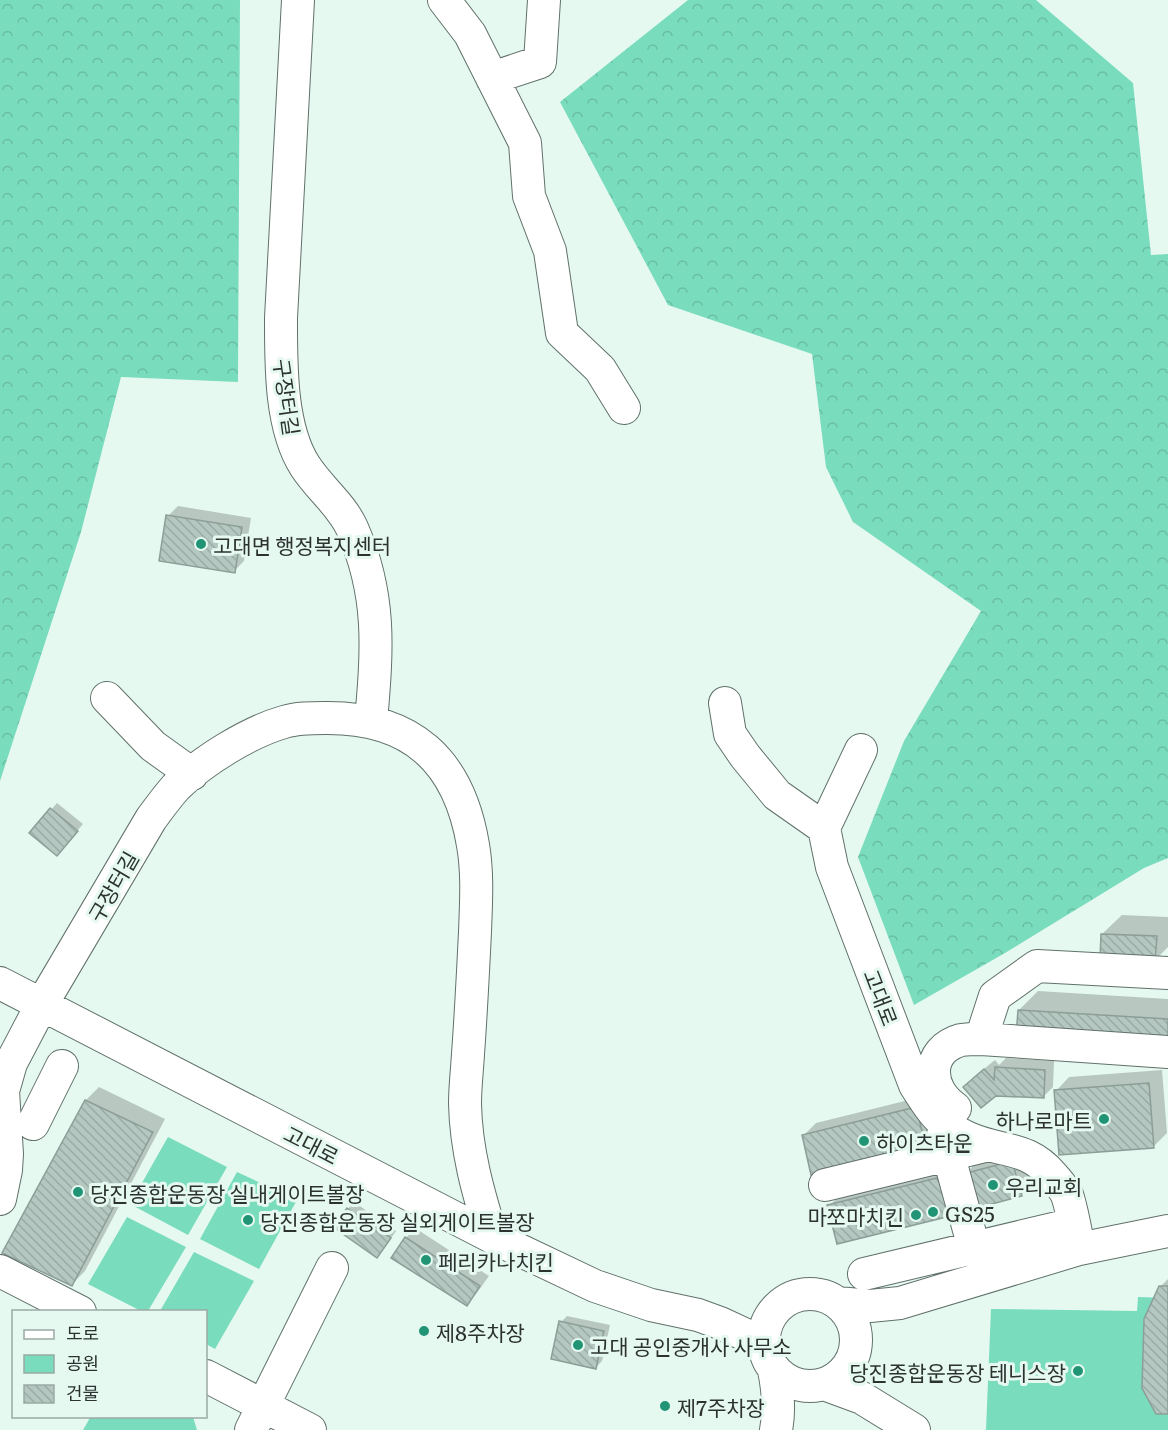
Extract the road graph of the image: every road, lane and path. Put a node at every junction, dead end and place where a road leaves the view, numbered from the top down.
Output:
1 (298, 0) edge
2 (444, 0) edge
3 (544, 0) edge
4 (492, 78) junction
5 (624, 408) dead end
6 (107, 698) dead end
7 (725, 703) dead end
8 (370, 722) junction
9 (861, 750) dead end
10 (192, 774) junction
11 (824, 828) junction
12 (1168, 973) edge
13 (0, 983) edge
14 (42, 1004) junction
15 (981, 1039) junction
16 (1168, 1052) edge
17 (62, 1066) dead end
18 (937, 1117) junction
19 (33, 1124) dead end
20 (1001, 1147) junction
21 (948, 1154) junction
22 (825, 1185) dead end
23 (0, 1199) edge
24 (1168, 1231) edge
25 (1076, 1236) junction
26 (492, 1237) junction
27 (974, 1248) junction
28 (332, 1269) dead end
29 (0, 1270) edge
30 (864, 1274) dead end
31 (781, 1303) junction
32 (838, 1303) junction
33 (900, 1303) junction
34 (78, 1310) edge
35 (698, 1315) junction
36 (854, 1350) junction
37 (769, 1356) junction
38 (207, 1377) edge
39 (814, 1385) junction
40 (880, 1410) junction
41 (257, 1418) edge
42 (777, 1423) edge
43 (310, 1430) edge
44 (914, 1430) edge

1 - 8 street, 구장터길
2 - 4 street
3 - 4 street
4 - 5 street
6 - 10 street
7 - 11 street
8 - 10 street, 구장터길
8 - 26 street
9 - 11 street
10 - 14 street, 구장터길
11 - 18 street, 고대로
12 - 15 street
13 - 14 street, 고대로
14 - 23 street, 구장터길
14 - 26 street, 고대로
15 - 16 street
15 - 20 street
17 - 19 street
18 - 20 street, 고대로
18 - 21 street
20 - 21 street
20 - 25 street, 고대로
21 - 22 street
21 - 27 street
24 - 25 street
25 - 27 street
25 - 33 street
26 - 35 street, 고대로
27 - 30 street
28 - 41 street
29 - 34 street
31 - 32 street
31 - 35 street
31 - 37 street
32 - 33 street
32 - 36 street
33 - 36 street
35 - 37 street
36 - 39 street
36 - 40 street
37 - 39 street
37 - 42 street
38 - 41 street
39 - 40 street
39 - 42 street
40 - 44 street
41 - 43 street

